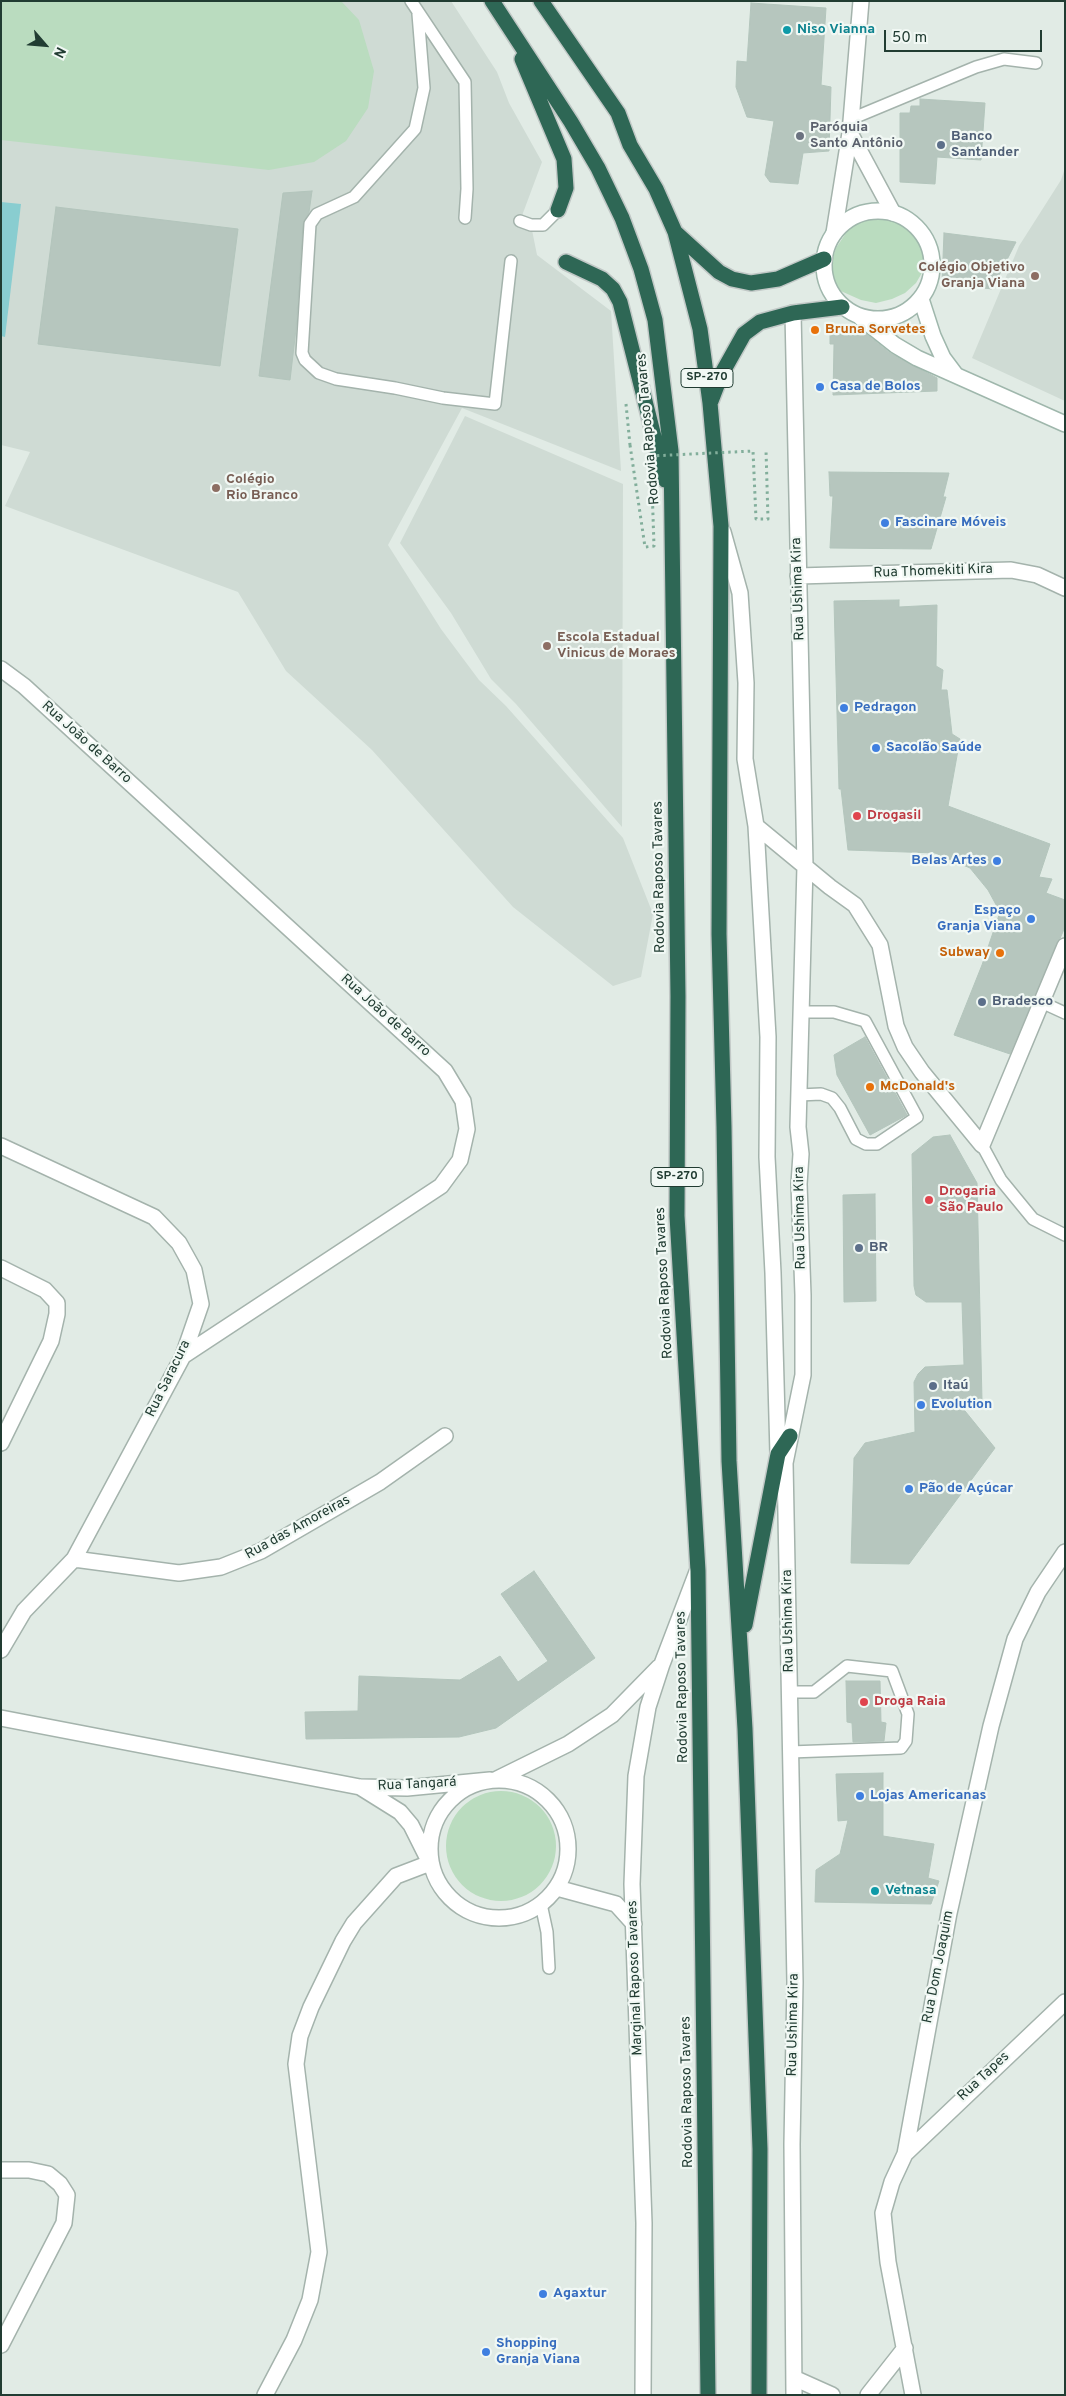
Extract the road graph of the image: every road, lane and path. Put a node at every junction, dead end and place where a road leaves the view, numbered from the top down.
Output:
1 (411, 1) edge
2 (492, 1) edge
3 (541, 1) edge
4 (861, 1) edge
5 (418, 14) junction
6 (507, 23) junction
7 (1036, 63) dead end
8 (850, 126) junction
9 (558, 210) joint
10 (893, 213) junction
11 (465, 218) dead end
12 (520, 221) dead end
13 (675, 232) junction
14 (834, 233) junction
15 (824, 259) junction
16 (511, 261) dead end
17 (566, 262) dead end
18 (921, 299) junction
19 (842, 307) junction
20 (793, 313) junction
21 (859, 317) junction
22 (956, 376) junction
23 (710, 403) junction
24 (1065, 424) edge
25 (630, 445) dead end
26 (766, 450) dead end
27 (673, 512) junction
28 (721, 526) junction
29 (798, 576) junction
30 (1065, 588) edge
31 (1, 669) edge
32 (756, 826) junction
33 (806, 866) junction
34 (1065, 946) edge
35 (1041, 1002) junction
36 (802, 1012) junction
37 (1065, 1013) edge
38 (799, 1095) junction
39 (982, 1145) junction
40 (1, 1146) edge
41 (1065, 1235) edge
42 (1, 1268) edge
43 (183, 1356) junction
44 (445, 1436) dead end
45 (790, 1436) junction
46 (1, 1443) edge
47 (778, 1454) junction
48 (1065, 1552) edge
49 (74, 1559) junction
50 (698, 1571) junction
51 (741, 1646) junction
52 (1, 1650) edge
53 (662, 1664) junction
54 (789, 1692) junction
55 (1, 1718) edge
56 (790, 1752) junction
57 (494, 1780) junction
58 (360, 1787) junction
59 (430, 1863) junction
60 (557, 1888) junction
61 (541, 1904) junction
62 (634, 1924) junction
63 (549, 1968) dead end
64 (1065, 2002) edge
65 (905, 2154) junction
66 (1, 2170) edge
67 (1, 2345) edge
68 (905, 2348) junction
69 (794, 2378) junction
70 (265, 2395) edge
71 (643, 2395) edge
72 (708, 2395) edge
73 (759, 2395) edge
74 (794, 2395) edge
75 (832, 2395) edge
76 (868, 2395) edge
77 (913, 2395) edge

1 - 5 lane
2 - 6 highway, Rodovia Raposo Tavares / SP-270
3 - 13 highway, SP-270
4 - 8 street
5 - 11 lane
5 - 16 lane
6 - 9 highway
6 - 27 highway, Rodovia Raposo Tavares / SP-270
7 - 8 lane
8 - 10 street
8 - 14 street
9 - 12 lane
10 - 14 street
10 - 18 street
13 - 15 highway
13 - 23 highway, SP-270
14 - 15 street
15 - 19 street
17 - 27 highway
18 - 21 street
18 - 22 street
19 - 20 highway
19 - 21 street
20 - 23 highway
20 - 29 street, Rua Ushima Kira
21 - 22 street
22 - 24 street
23 - 28 highway, SP-270
25 - 26 path, bridge
27 - 50 highway, Rodovia Raposo Tavares / SP-270
28 - 32 street
28 - 51 highway, SP-270
29 - 30 street, Rua Thomekiti Kira
29 - 33 street, Rua Ushima Kira
31 - 43 street, Rua João de Barro
32 - 33 street
32 - 47 street
33 - 36 street, Rua Ushima Kira
33 - 39 street
34 - 35 street
35 - 37 lane
35 - 39 street
36 - 38 street, Rua Ushima Kira
36 - 38 lane
38 - 45 street, Rua Ushima Kira
39 - 41 lane
40 - 43 street, Rua Saracura
42 - 46 street
43 - 49 street, Rua Saracura
44 - 49 street, Rua das Amoreiras
45 - 47 highway
45 - 54 street, Rua Ushima Kira
47 - 51 highway
48 - 65 street, Rua Dom Joaquim
49 - 52 street, Rua Saracura
50 - 53 street, Marginal Raposo Tavares
50 - 72 highway, Rodovia Raposo Tavares / SP-270
51 - 73 highway, SP-270
53 - 57 street
53 - 62 street, Marginal Raposo Tavares
54 - 56 street, Rua Ushima Kira
54 - 56 lane
55 - 58 street
56 - 69 street, Rua Ushima Kira
57 - 58 street, Rua Tangará
57 - 59 street
57 - 60 street
58 - 59 street, Rua Tangará
59 - 61 street
59 - 70 street
60 - 61 street
60 - 62 street
61 - 63 lane
62 - 71 street, Marginal Raposo Tavares
64 - 65 street, Rua Tapes
65 - 68 street, Rua Dom Joaquim
66 - 67 street
68 - 76 street
68 - 77 street, Rua Dom Joaquim
69 - 74 street, Rua Ushima Kira
69 - 75 street

